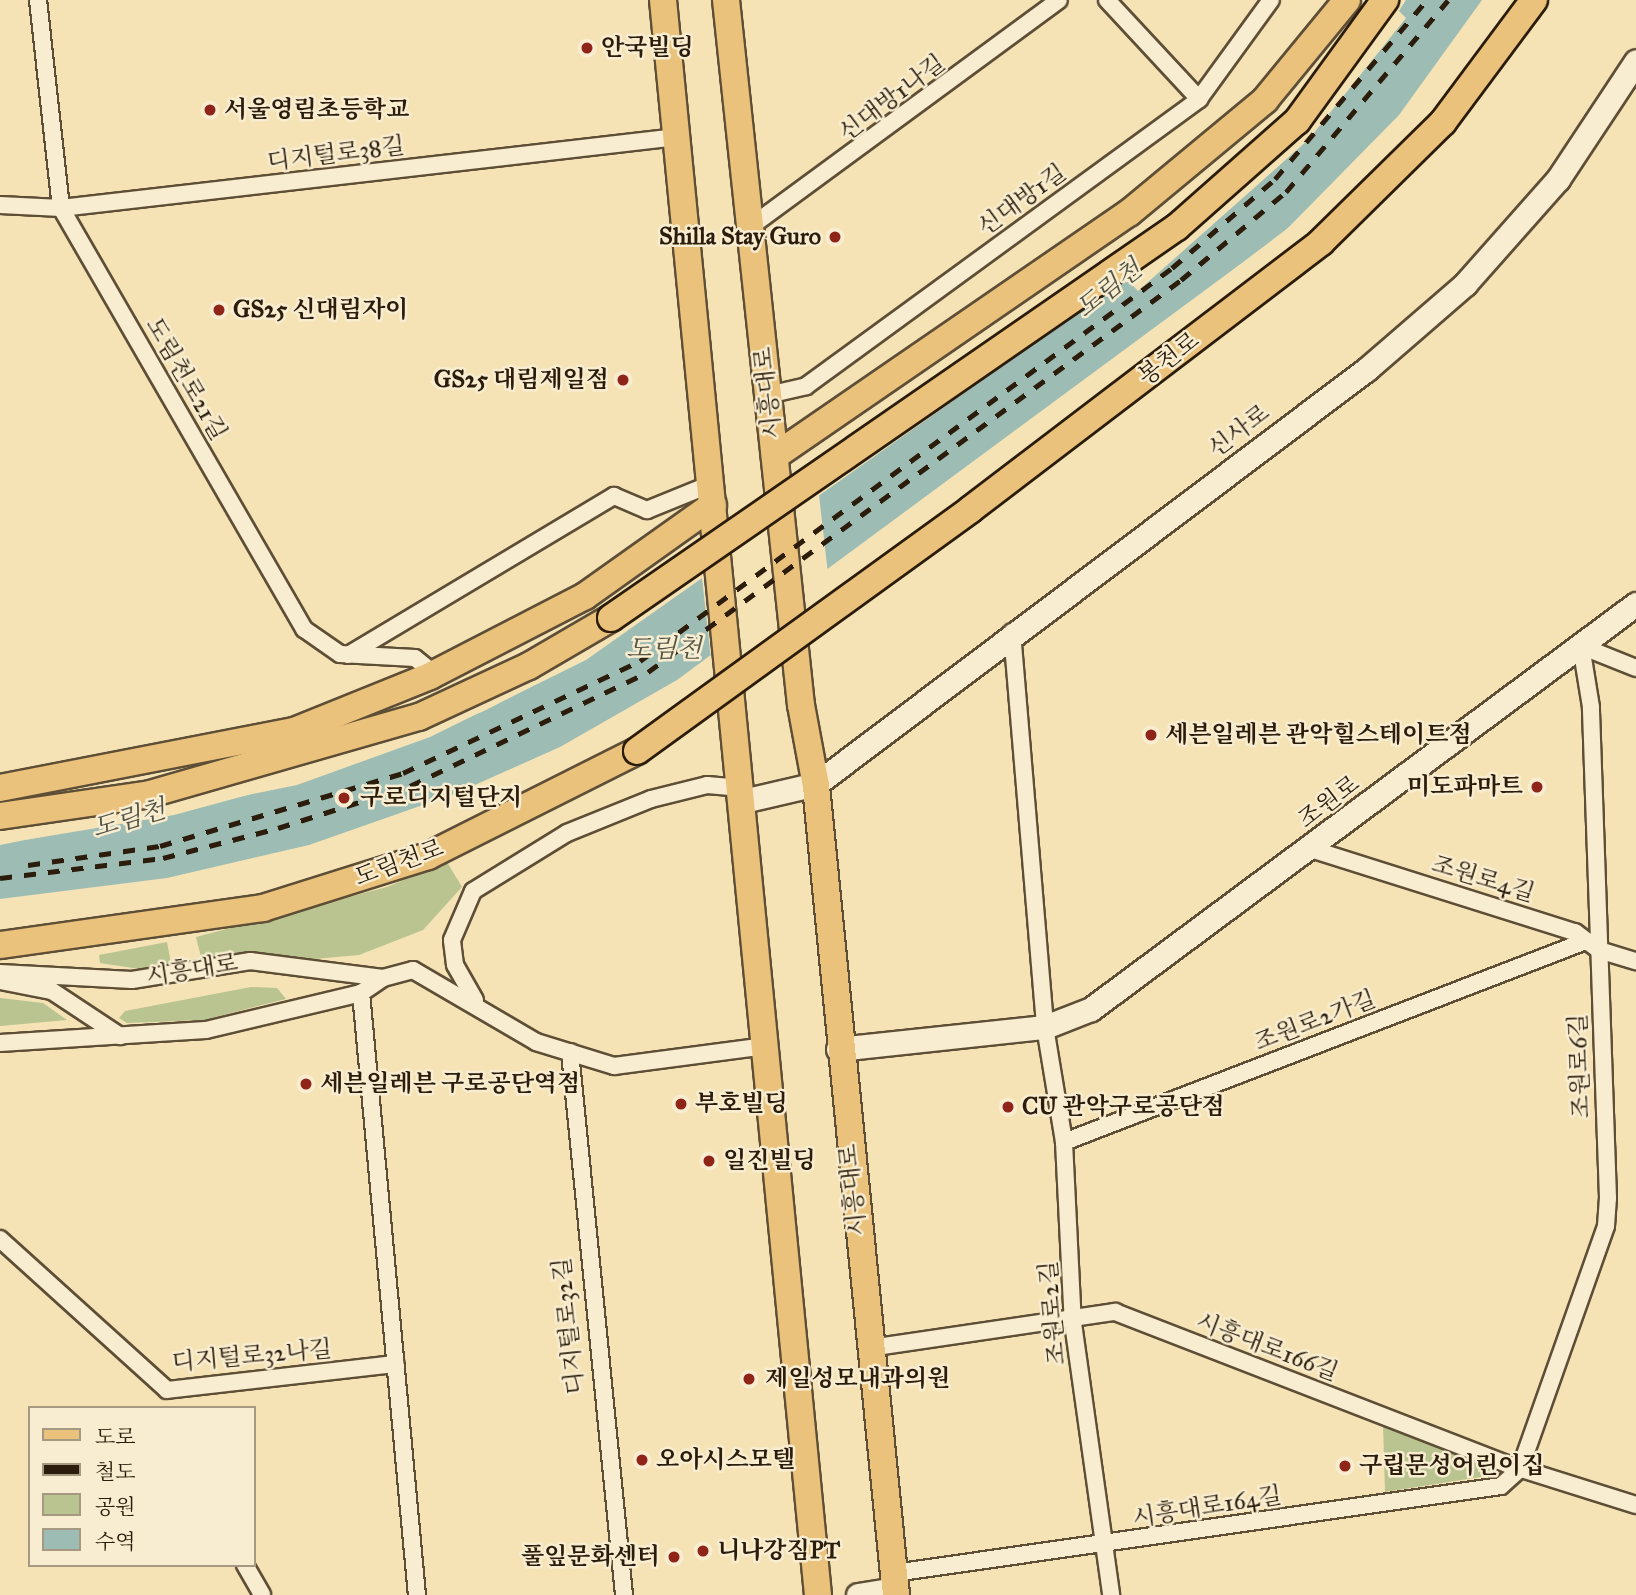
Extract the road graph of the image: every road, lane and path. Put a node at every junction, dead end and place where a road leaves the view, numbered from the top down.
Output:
1 (38, 0) edge
2 (663, 0) edge
3 (726, 0) edge
4 (1059, 0) edge
5 (1107, 0) edge
6 (1271, 0) edge
7 (1348, 0) edge
8 (1385, 0) edge
9 (1534, 0) edge
10 (1636, 61) edge
11 (1199, 99) junction
12 (677, 138) junction
13 (0, 205) edge
14 (61, 208) junction
15 (750, 227) junction
16 (768, 395) junction
17 (775, 456) junction
18 (713, 502) junction
19 (1636, 604) edge
20 (1012, 632) junction
21 (1581, 646) junction
22 (348, 655) junction
23 (755, 664) joint
24 (1636, 668) edge
25 (435, 674) junction
26 (0, 774) edge
27 (43, 782) junction
28 (816, 784) junction
29 (0, 788) edge
30 (742, 795) junction
31 (8, 816) edge
32 (1311, 849) junction
33 (1583, 942) junction
34 (12, 943) edge
35 (1599, 950) junction
36 (1636, 961) edge
37 (0, 973) edge
38 (383, 978) junction
39 (0, 981) edge
40 (361, 993) junction
41 (481, 1007) junction
42 (1045, 1027) junction
43 (120, 1036) junction
44 (0, 1043) edge
45 (766, 1045) junction
46 (838, 1049) junction
47 (570, 1052) junction
48 (1064, 1142) junction
49 (0, 1239) edge
50 (1073, 1323) junction
51 (870, 1348) junction
52 (396, 1364) junction
53 (167, 1390) junction
54 (168, 1406) edge
55 (1520, 1469) junction
56 (1636, 1505) edge
57 (1105, 1546) junction
58 (247, 1567) edge
59 (895, 1586) edge
60 (262, 1595) edge
61 (417, 1595) edge
62 (624, 1595) edge
63 (818, 1595) edge
64 (858, 1595) edge
65 (1111, 1595) edge

1 - 14 street, 도림천로21길
2 - 12 main road
3 - 15 main road, 시흥대로
4 - 15 street, 신대방1나길
5 - 11 street
6 - 11 street, 신대방1길
7 - 17 main road
8 - 31 main road, bridge
9 - 23 main road, 봉천로, bridge
10 - 20 main road, 신사로
11 - 16 street, 신대방1길
12 - 14 street, 디지털로38길
12 - 18 main road
13 - 14 street, 디지털로38길
14 - 22 street, 도림천로21길
15 - 16 main road, 시흥대로
16 - 17 main road, 시흥대로
17 - 28 main road, 시흥대로, bridge
18 - 22 street
18 - 25 main road
18 - 30 main road, bridge
19 - 21 main road, 조원로
20 - 28 main road, 신사로
20 - 42 street
21 - 24 street
21 - 32 main road, 조원로
21 - 35 street, 조원로6길
22 - 25 street, 도림천로21길
23 - 34 main road, 도림천로, bridge
25 - 27 main road
26 - 27 street
27 - 29 main road
28 - 30 main road
28 - 46 main road, 시흥대로
30 - 41 street
30 - 45 main road
32 - 33 street, 조원로4길
32 - 42 main road, 조원로
33 - 35 street, 조원로4길
33 - 48 street, 조원로2가길
35 - 36 street, 조원로4길
35 - 55 street, 조원로6길
37 - 38 street, 시흥대로
38 - 40 street
38 - 41 street
39 - 43 street
40 - 43 street
40 - 52 street
41 - 47 street
42 - 46 main road, 조원로
42 - 48 street, 조원로2길
43 - 44 street
45 - 47 street
45 - 63 main road
46 - 51 main road, 시흥대로
47 - 62 street, 디지털로32길
48 - 50 street, 조원로2길
49 - 53 street, 디지털로32나길
50 - 51 street, 시흥대로166길
50 - 55 street, 시흥대로166길
50 - 57 street, 조원로2길
51 - 59 main road, 시흥대로
52 - 53 street, 디지털로32나길
52 - 61 street
53 - 54 street
55 - 56 street, 시흥대로166길
55 - 57 street, 시흥대로164길
57 - 59 street, 시흥대로164길
57 - 65 street, 조원로2길
58 - 60 street
59 - 64 main road

